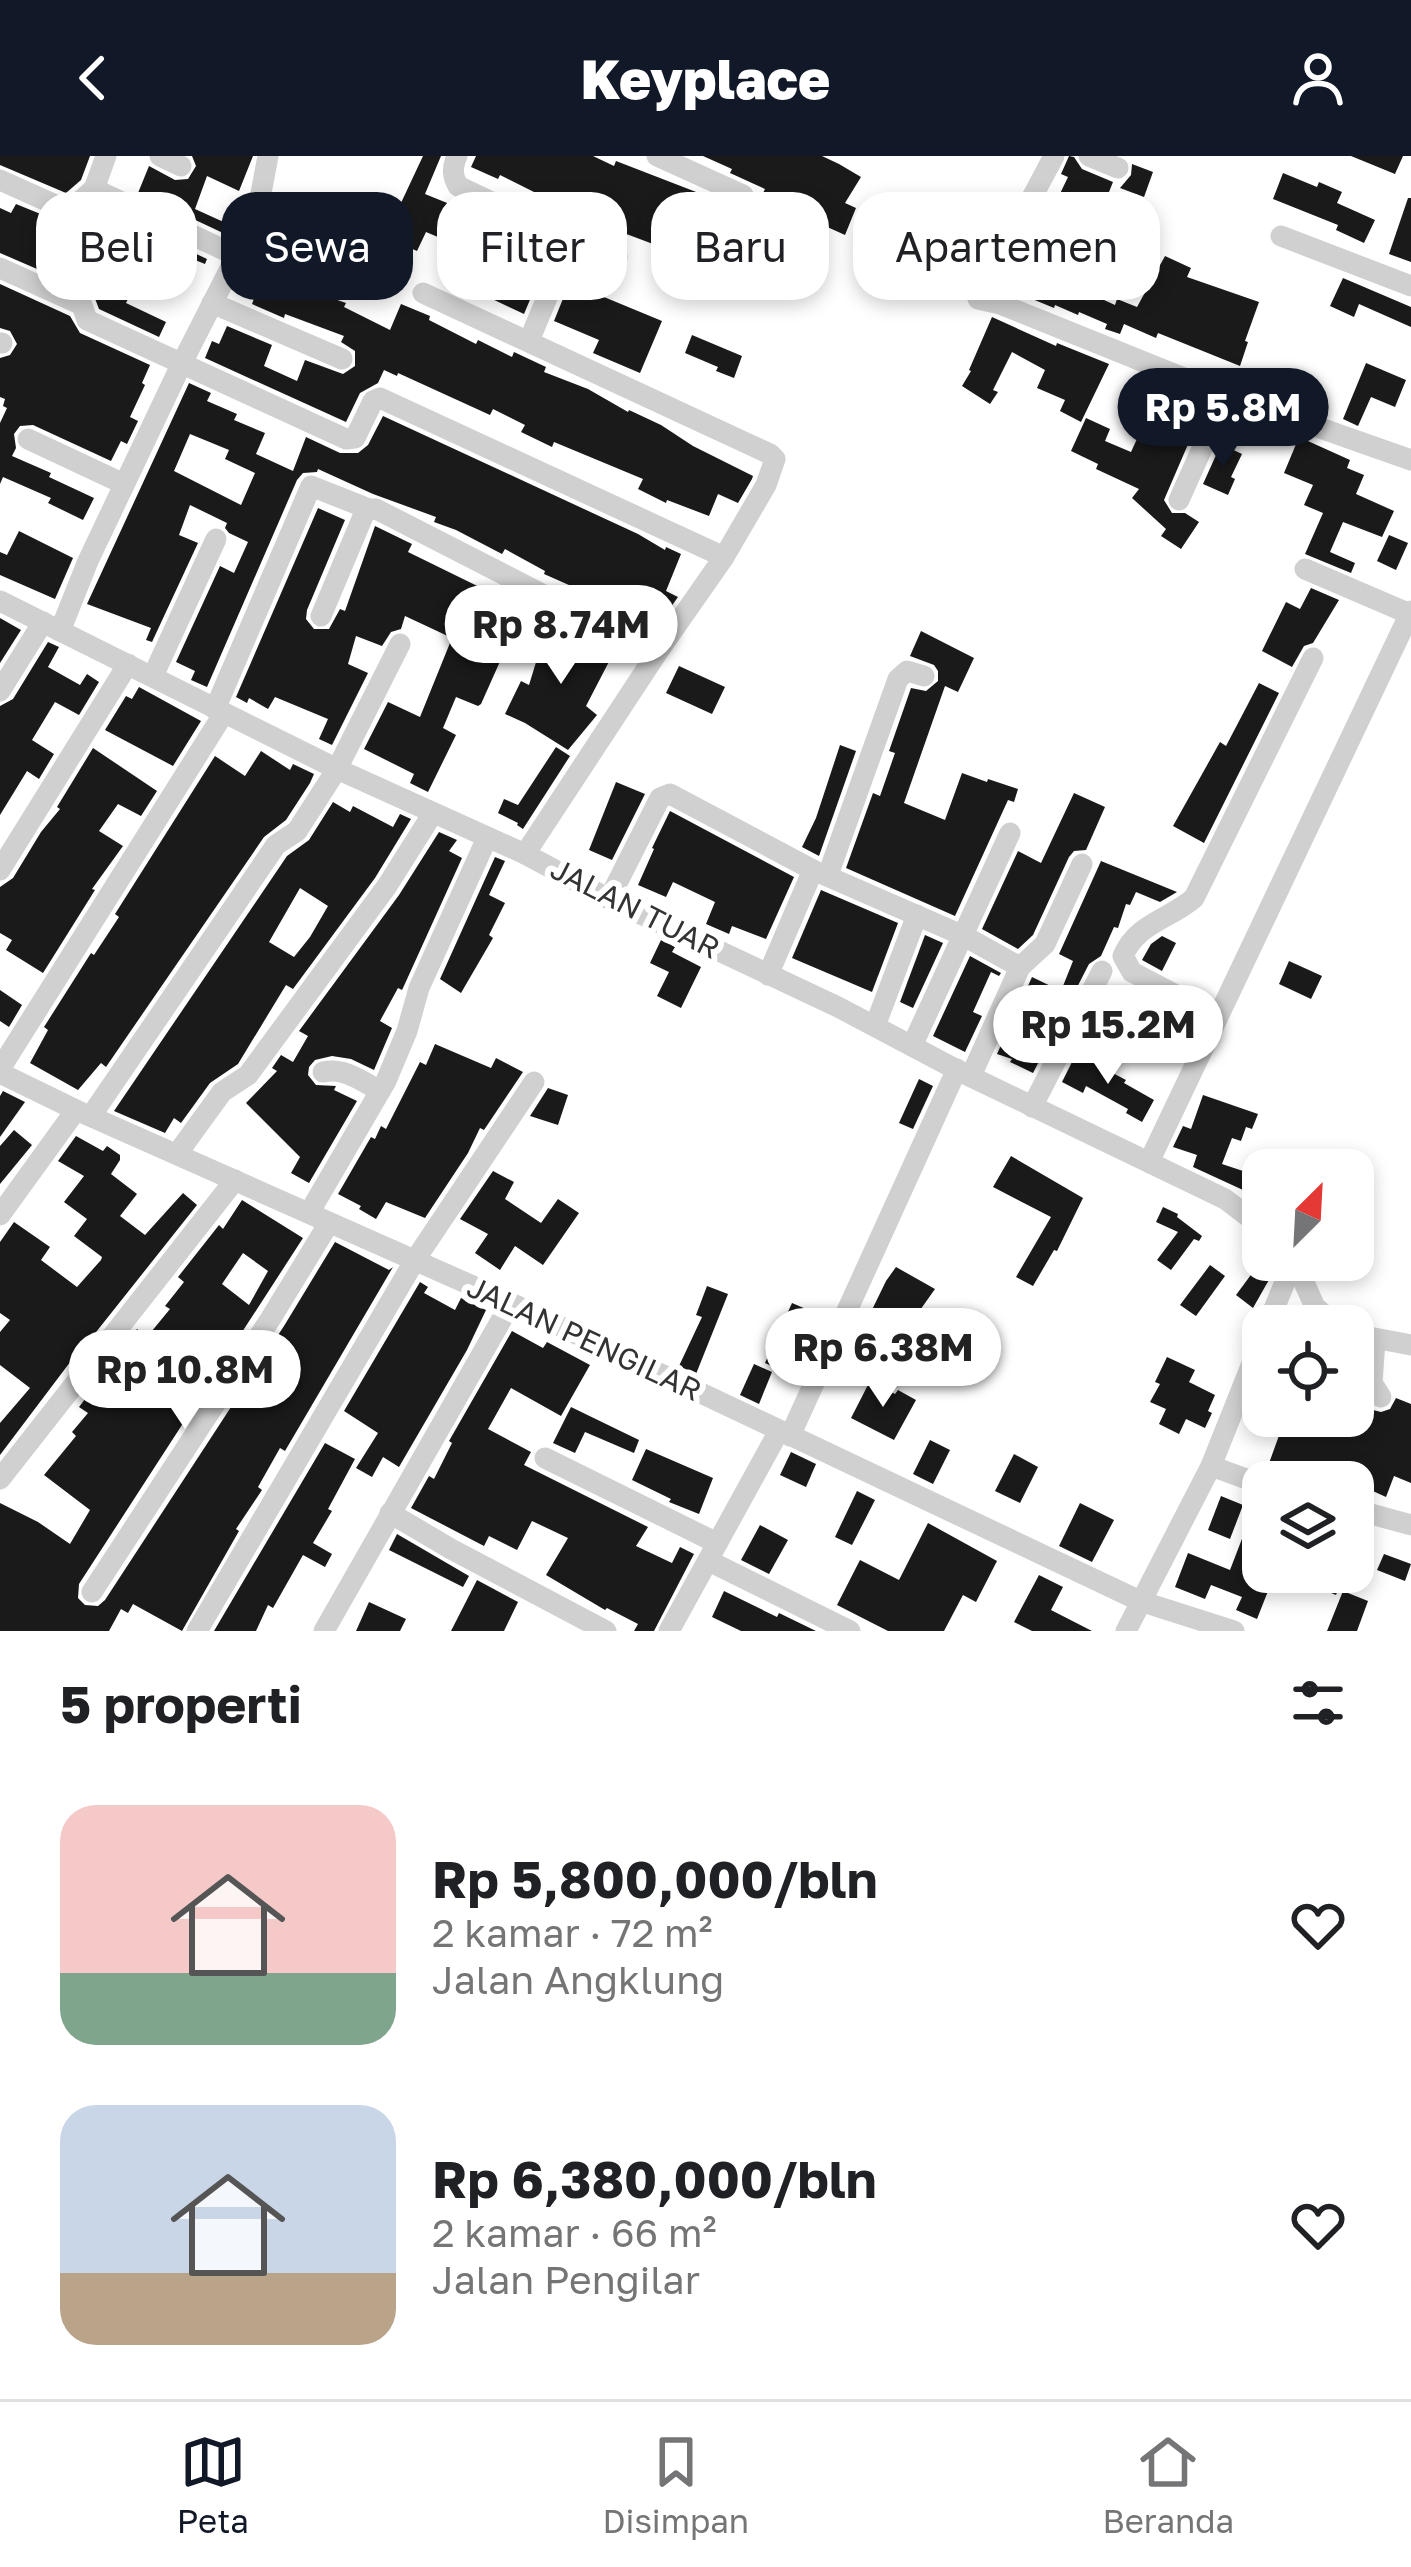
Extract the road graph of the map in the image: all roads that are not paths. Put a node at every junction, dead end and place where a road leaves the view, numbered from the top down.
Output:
1 (106, 156) edge
2 (160, 156) edge
3 (268, 156) edge
4 (457, 156) edge
5 (657, 156) edge
6 (715, 156) edge
7 (1054, 156) edge
8 (1089, 156) edge
9 (181, 166) dead end
10 (1118, 167) dead end
11 (704, 177) junction
12 (0, 180) edge
13 (94, 189) junction
14 (261, 192) edge
15 (471, 192) edge
16 (735, 192) edge
17 (1281, 236) dead end
18 (221, 241) edge
19 (0, 268) edge
20 (221, 286) edge
21 (1411, 286) edge
22 (423, 293) dead end
23 (546, 300) edge
24 (212, 303) junction
25 (529, 341) junction
26 (342, 359) dead end
27 (181, 365) junction
28 (1226, 394) junction
29 (28, 439) dead end
30 (1411, 460) edge
31 (124, 484) junction
32 (1179, 500) dead end
33 (369, 509) junction
34 (216, 539) dead end
35 (724, 557) junction
36 (1306, 569) dead end
37 (538, 593) junction
38 (0, 602) edge
39 (1410, 612) edge
40 (321, 616) dead end
41 (51, 627) junction
42 (400, 644) dead end
43 (513, 648) dead end
44 (657, 653) junction
45 (1313, 658) dead end
46 (128, 664) junction
47 (153, 676) junction
48 (924, 676) dead end
49 (0, 692) edge
50 (219, 711) junction
51 (338, 769) junction
52 (433, 813) junction
53 (1010, 833) dead end
54 (487, 838) junction
55 (525, 854) junction
56 (1082, 864) dead end
57 (0, 870) edge
58 (820, 873) junction
59 (609, 899) junction
60 (917, 915) junction
61 (964, 936) junction
62 (1020, 967) junction
63 (1102, 970) dead end
64 (768, 975) junction
65 (1218, 1017) junction
66 (875, 1026) junction
67 (912, 1046) junction
68 (0, 1071) edge
69 (323, 1072) dead end
70 (964, 1073) junction
71 (534, 1082) dead end
72 (380, 1091) junction
73 (1032, 1107) junction
74 (84, 1113) junction
75 (177, 1154) junction
76 (1150, 1162) junction
77 (235, 1180) junction
78 (1242, 1212) edge
79 (0, 1215) edge
80 (319, 1218) junction
81 (415, 1260) junction
82 (511, 1303) junction
83 (1374, 1339) edge
84 (1411, 1346) edge
85 (1374, 1386) edge
86 (1242, 1388) edge
87 (1381, 1397) dead end
88 (785, 1434) junction
89 (545, 1458) dead end
90 (1211, 1466) junction
91 (1242, 1477) edge
92 (0, 1479) edge
93 (390, 1513) junction
94 (1374, 1515) edge
95 (1411, 1525) edge
96 (713, 1552) junction
97 (92, 1592) dead end
98 (1140, 1600) junction
99 (1224, 1629) edge
100 (329, 1630) edge
101 (842, 1630) edge
102 (197, 1631) edge
103 (606, 1631) edge
104 (669, 1631) edge
105 (1126, 1631) edge

1 - 13 street
2 - 9 street
3 - 14 street
4 - 15 street
5 - 11 street
6 - 11 street
7 - 28 street
8 - 10 street
11 - 16 street
12 - 13 street
13 - 18 street
17 - 21 street
19 - 27 street
20 - 24 street
22 - 25 street
23 - 25 street
24 - 26 street
24 - 27 street
25 - 35 street
27 - 31 street
27 - 35 street
28 - 30 street
28 - 32 street
29 - 31 street
31 - 41 street
33 - 37 street
33 - 40 street
33 - 50 street
34 - 47 street
35 - 44 street
36 - 39 street
37 - 43 street
37 - 44 street
38 - 41 street, JALAN TUAR
39 - 65 street
41 - 46 street, JALAN TUAR
41 - 49 street
42 - 51 street
44 - 55 street
45 - 65 street
46 - 47 street, JALAN TUAR
46 - 57 street
47 - 50 street, JALAN TUAR
48 - 58 street
50 - 51 street, JALAN TUAR
50 - 68 street
51 - 52 street, JALAN TUAR
51 - 74 street
52 - 54 street, JALAN TUAR
52 - 75 street
53 - 61 street
54 - 55 street, JALAN TUAR
54 - 72 street
55 - 59 street, JALAN TUAR
56 - 62 street
58 - 59 street
58 - 60 street
58 - 64 street
59 - 64 street, JALAN TUAR
60 - 61 street
60 - 66 street
61 - 62 street
61 - 67 street
62 - 70 street
63 - 73 street
64 - 66 street, JALAN TUAR
65 - 76 street
66 - 67 street, JALAN TUAR
67 - 70 street, JALAN TUAR
68 - 74 street, JALAN PENGILAR
69 - 72 street
70 - 73 street, JALAN TUAR
70 - 88 street
71 - 81 street
72 - 80 street
73 - 76 street, JALAN TUAR
74 - 75 street, JALAN PENGILAR
74 - 79 street
75 - 77 street, JALAN PENGILAR
76 - 78 street, JALAN TUAR
77 - 80 street, JALAN PENGILAR
77 - 92 street
80 - 81 street, JALAN PENGILAR
80 - 97 street
81 - 82 street, JALAN PENGILAR
81 - 102 street
82 - 88 street, JALAN PENGILAR
82 - 93 street
83 - 84 street
85 - 87 street
86 - 90 street
88 - 96 street
88 - 98 street, JALAN PENGILAR
89 - 96 street
90 - 91 street
90 - 98 street
93 - 100 street
93 - 103 street
94 - 95 street
96 - 101 street
96 - 104 street
98 - 99 street, JALAN PENGILAR
98 - 105 street

